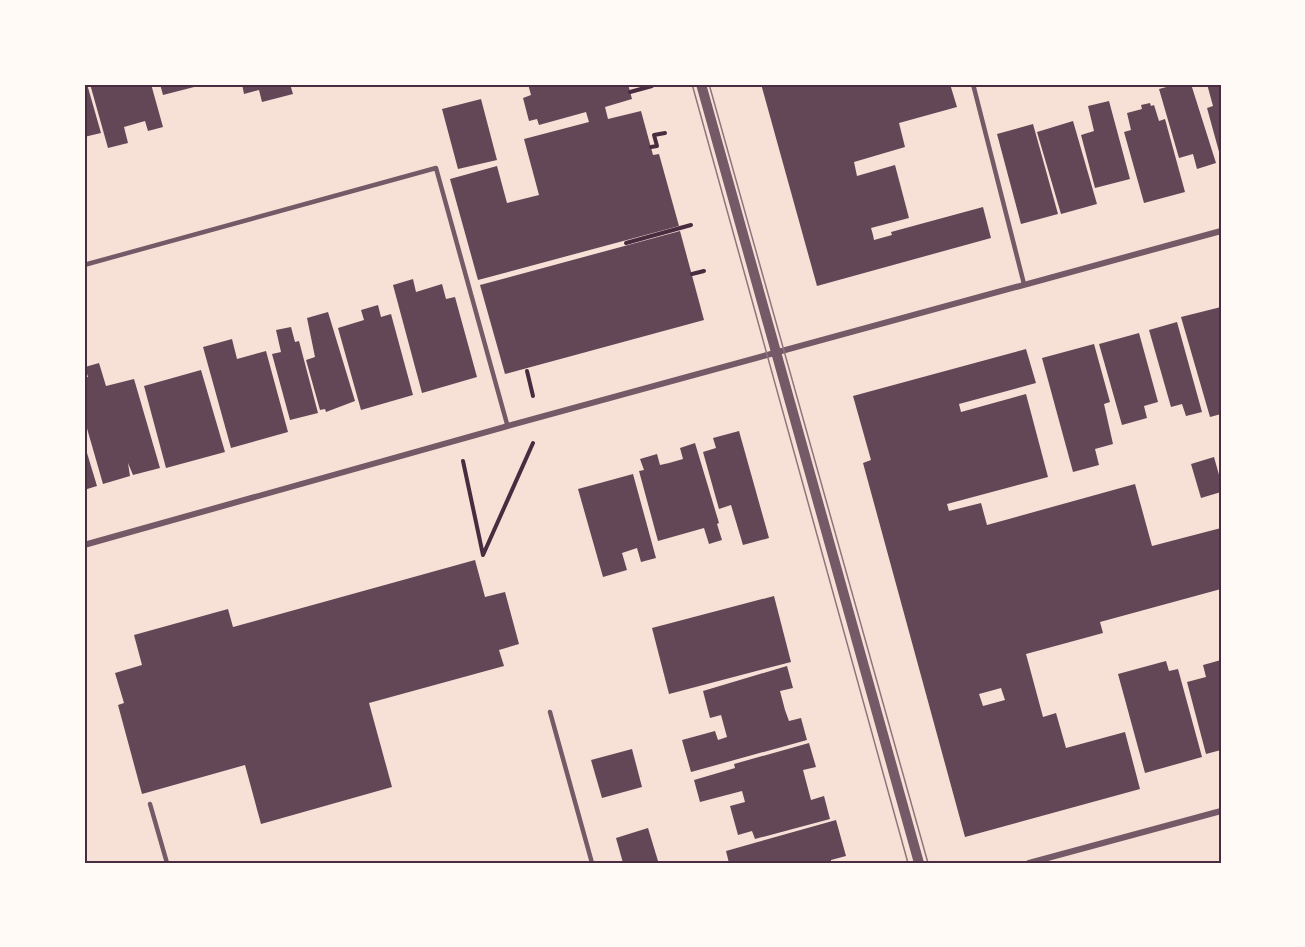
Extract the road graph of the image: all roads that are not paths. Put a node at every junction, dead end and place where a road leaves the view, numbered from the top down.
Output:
1 (701, 84) edge
2 (973, 84) edge
3 (1221, 231) edge
4 (84, 265) edge
5 (1024, 284) junction
6 (776, 353) junction
7 (507, 424) junction
8 (84, 545) edge
9 (550, 712) dead end
10 (150, 804) dead end
11 (1221, 811) edge
12 (167, 863) edge
13 (592, 863) edge
14 (919, 863) edge
15 (1029, 863) edge

1 - 6 street
2 - 5 lane
3 - 5 street
4 - 7 lane
5 - 6 street
6 - 7 street
6 - 14 street
7 - 8 street
9 - 13 lane
10 - 12 lane
11 - 15 street

